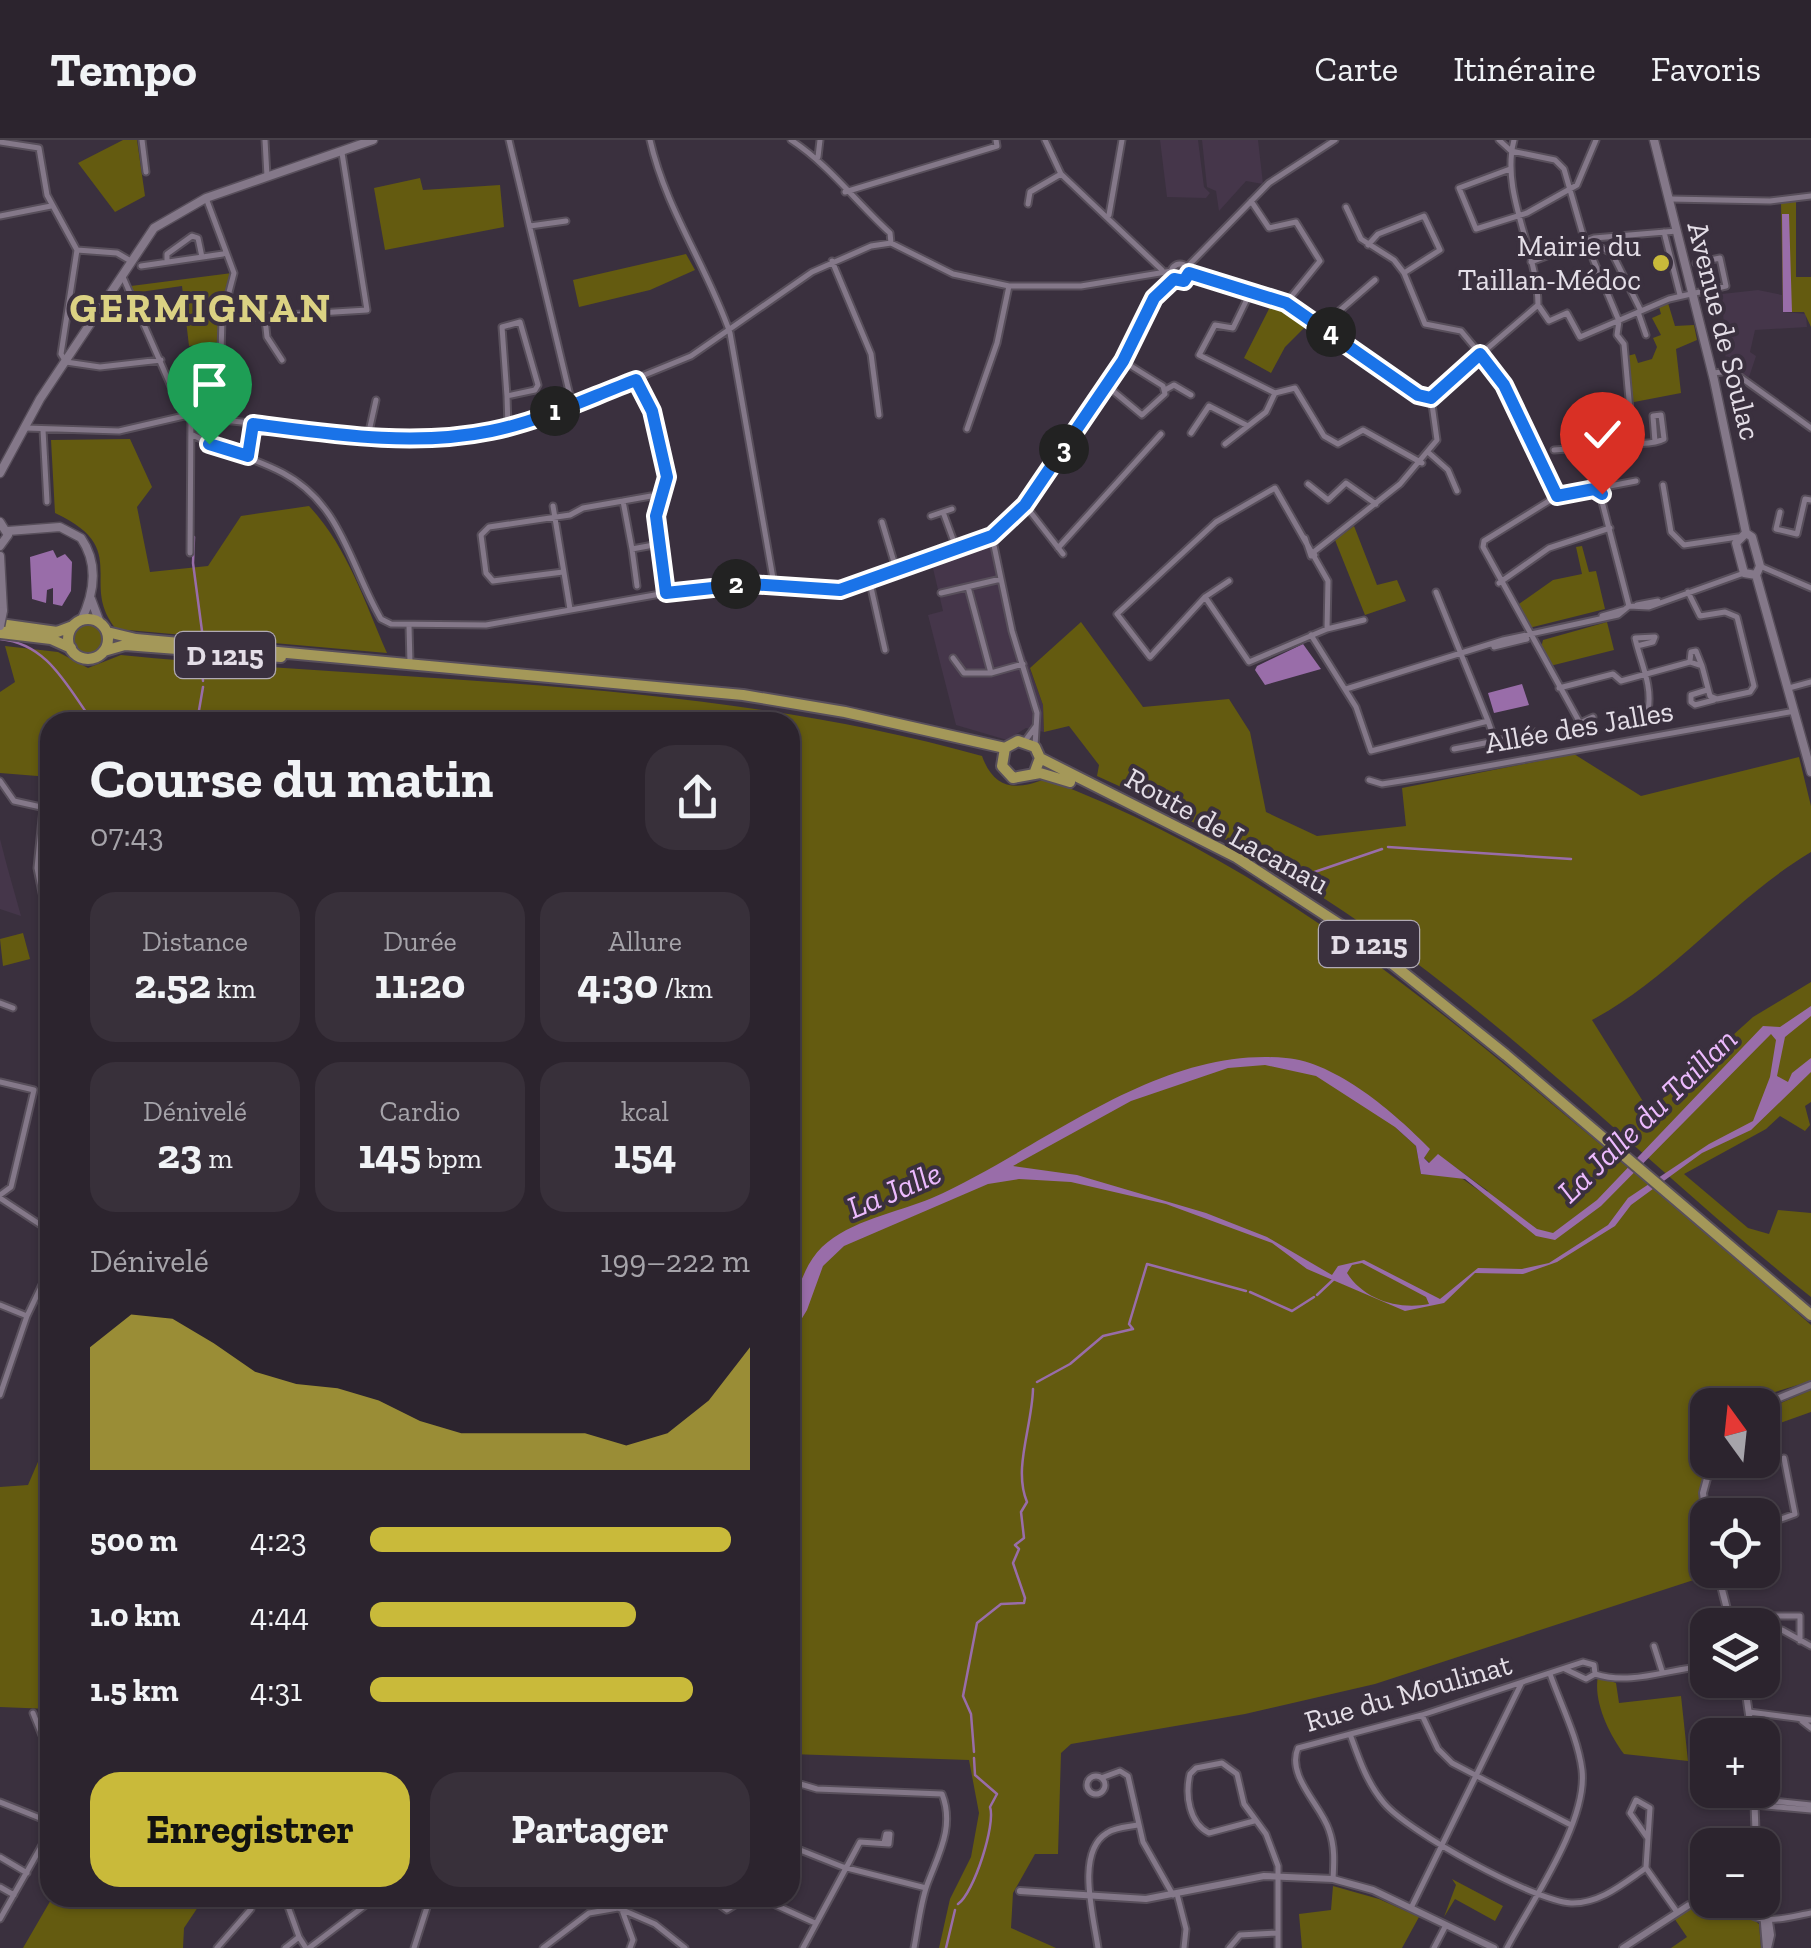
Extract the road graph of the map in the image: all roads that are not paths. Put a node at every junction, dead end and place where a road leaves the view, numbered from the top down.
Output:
1 (46, 140) edge
2 (142, 140) edge
3 (265, 140) edge
4 (373, 140) edge
5 (509, 140) edge
6 (650, 140) edge
7 (791, 140) edge
8 (820, 140) edge
9 (996, 140) edge
10 (1045, 140) edge
11 (1122, 140) edge
12 (1335, 140) edge
13 (1499, 140) edge
14 (1514, 140) edge
15 (1596, 140) edge
16 (1654, 140) edge
17 (0, 142) edge
18 (39, 148) junction
19 (1511, 151) junction
20 (342, 152) junction
21 (818, 158) junction
22 (1510, 169) junction
23 (146, 172) dead end
24 (1061, 174) junction
25 (267, 176) junction
26 (1571, 189) junction
27 (844, 192) junction
28 (1811, 196) edge
29 (206, 198) junction
30 (1669, 199) junction
31 (1252, 201) junction
32 (1028, 204) dead end
33 (52, 206) junction
34 (1346, 208) dead end
35 (1108, 215) junction
36 (1521, 215) junction
37 (0, 216) edge
38 (566, 222) dead end
39 (530, 226) junction
40 (1677, 231) junction
41 (1664, 232) junction
42 (1587, 240) junction
43 (891, 243) junction
44 (1368, 245) junction
45 (77, 250) junction
46 (223, 254) junction
47 (202, 257) junction
48 (129, 260) junction
49 (832, 261) junction
50 (167, 262) junction
51 (1531, 262) junction
52 (1696, 263) dead end
53 (141, 266) dead end
54 (1162, 270) junction
55 (1172, 270) junction
56 (1188, 270) junction
57 (1404, 273) junction
58 (120, 274) junction
59 (1174, 279) junction
60 (1375, 280) dead end
61 (1009, 286) junction
62 (1250, 290) junction
63 (1692, 292) junction
64 (1680, 295) junction
65 (1286, 303) junction
66 (1538, 305) junction
67 (1639, 312) junction
68 (265, 318) junction
69 (222, 319) junction
70 (1619, 321) junction
71 (1322, 326) junction
72 (1599, 330) junction
73 (730, 333) junction
74 (1617, 335) junction
75 (1646, 335) dead end
76 (1480, 354) junction
77 (161, 360) junction
78 (282, 360) dead end
79 (1123, 361) junction
80 (66, 362) junction
81 (1712, 373) junction
82 (636, 380) junction
83 (1106, 385) junction
84 (1165, 390) junction
85 (1275, 394) junction
86 (1191, 395) dead end
87 (507, 396) junction
88 (1431, 398) junction
89 (376, 400) dead end
90 (572, 404) junction
91 (879, 414) dead end
92 (188, 416) junction
93 (219, 419) junction
94 (253, 424) junction
95 (1248, 426) junction
96 (508, 427) junction
97 (24, 428) junction
98 (1811, 428) edge
99 (43, 429) junction
100 (967, 430) dead end
101 (1192, 433) dead end
102 (190, 434) junction
103 (1161, 434) dead end
104 (368, 436) junction
105 (1654, 442) junction
106 (209, 444) junction
107 (1224, 444) dead end
108 (1632, 444) junction
109 (1554, 450) dead end
110 (190, 452) junction
111 (1429, 453) junction
112 (248, 456) junction
113 (1422, 463) junction
114 (1, 469) edge
115 (1636, 481) dead end
116 (1308, 484) dead end
117 (1663, 486) dead end
118 (1457, 490) dead end
119 (1599, 490) junction
120 (1557, 496) junction
121 (663, 500) junction
122 (1811, 500) edge
123 (623, 501) junction
124 (48, 502) dead end
125 (1376, 504) junction
126 (1025, 505) junction
127 (553, 506) dead end
128 (952, 509) dead end
129 (943, 512) junction
130 (1780, 512) dead end
131 (931, 516) dead end
132 (555, 518) junction
133 (0, 522) edge
134 (882, 522) dead end
135 (1610, 528) junction
136 (8, 531) junction
137 (1742, 535) junction
138 (992, 536) junction
139 (659, 544) junction
140 (0, 546) edge
141 (632, 549) junction
142 (956, 550) junction
143 (190, 553) dead end
144 (1315, 553) junction
145 (0, 556) edge
146 (1758, 570) junction
147 (562, 572) junction
148 (896, 572) junction
149 (1744, 573) junction
150 (1000, 580) junction
151 (1229, 582) dead end
152 (870, 583) junction
153 (1499, 583) junction
154 (774, 584) junction
155 (637, 586) dead end
156 (968, 587) junction
157 (1811, 588) edge
158 (1436, 592) dead end
159 (1688, 592) junction
160 (666, 593) junction
161 (941, 593) dead end
162 (1205, 596) junction
163 (90, 599) junction
164 (1629, 607) junction
165 (570, 610) junction
166 (1364, 620) dead end
167 (77, 623) junction
168 (409, 626) junction
169 (0, 628) edge
170 (104, 628) junction
171 (1327, 628) junction
172 (1307, 636) junction
173 (1529, 637) junction
174 (1637, 646) dead end
175 (71, 648) junction
176 (884, 650) dead end
177 (104, 651) junction
178 (1461, 656) junction
179 (347, 658) junction
180 (954, 658) dead end
181 (1690, 662) junction
182 (410, 664) junction
183 (1023, 664) junction
184 (1702, 666) junction
185 (991, 673) junction
186 (1645, 674) junction
187 (1811, 682) edge
188 (1559, 688) junction
189 (1789, 688) junction
190 (1346, 689) junction
191 (1708, 690) junction
192 (1717, 699) junction
193 (1648, 710) dead end
194 (1796, 711) junction
195 (1593, 716) dead end
196 (1488, 721) junction
197 (1036, 726) junction
198 (1536, 732) dead end
199 (955, 737) junction
200 (1495, 741) junction
201 (1005, 748) junction
202 (1033, 749) junction
203 (1454, 749) dead end
204 (1001, 761) junction
205 (1811, 772) edge
206 (1034, 774) junction
207 (1370, 780) dead end
208 (0, 781) edge
209 (1080, 782) junction
210 (40, 807) edge
211 (40, 847) edge
212 (40, 886) edge
213 (0, 1003) edge
214 (12, 1008) dead end
215 (0, 1082) edge
216 (0, 1197) edge
217 (40, 1223) edge
218 (40, 1289) edge
219 (0, 1305) edge
220 (1808, 1310) edge
221 (27, 1316) junction
222 (1811, 1385) edge
223 (0, 1395) edge
224 (1780, 1398) edge
225 (1784, 1458) dead end
226 (1780, 1519) edge
227 (1780, 1616) edge
228 (1780, 1630) edge
229 (1800, 1641) junction
230 (1654, 1646) dead end
231 (1811, 1646) edge
232 (1565, 1668) junction
233 (1690, 1668) edge
234 (1662, 1671) junction
235 (1550, 1674) junction
236 (1595, 1674) junction
237 (1521, 1684) junction
238 (1747, 1698) edge
239 (1750, 1712) junction
240 (33, 1713) dead end
241 (1422, 1715) junction
242 (1751, 1718) edge
243 (1802, 1720) junction
244 (1811, 1720) edge
245 (1811, 1728) edge
246 (40, 1730) edge
247 (1350, 1734) junction
248 (1101, 1778) dead end
249 (1477, 1779) junction
250 (800, 1783) edge
251 (0, 1802) edge
252 (1780, 1804) edge
253 (1811, 1807) edge
254 (40, 1818) edge
255 (1254, 1821) junction
256 (1138, 1825) junction
257 (1571, 1826) junction
258 (1647, 1837) junction
259 (884, 1844) dead end
260 (1443, 1846) junction
261 (40, 1850) edge
262 (800, 1850) edge
263 (0, 1858) edge
264 (843, 1868) junction
265 (1646, 1868) junction
266 (27, 1873) junction
267 (1278, 1876) junction
268 (1334, 1879) junction
269 (0, 1887) edge
270 (926, 1888) junction
271 (1020, 1891) dead end
272 (1536, 1892) junction
273 (14, 1894) junction
274 (1175, 1895) junction
275 (1090, 1897) junction
276 (288, 1907) edge
277 (363, 1907) edge
278 (427, 1907) edge
279 (780, 1907) edge
280 (1690, 1907) edge
281 (1410, 1908) junction
282 (251, 1909) dead end
283 (620, 1909) junction
284 (1677, 1912) junction
285 (1811, 1913) edge
286 (0, 1918) edge
287 (1760, 1918) edge
288 (1767, 1918) edge
289 (1767, 1921) junction
290 (815, 1923) junction
291 (1446, 1925) junction
292 (1276, 1933) junction
293 (299, 1937) junction
294 (217, 1948) edge
295 (286, 1948) edge
296 (308, 1948) edge
297 (414, 1948) edge
298 (543, 1948) edge
299 (630, 1948) edge
300 (685, 1948) edge
301 (803, 1948) edge
302 (914, 1948) edge
303 (1098, 1948) edge
304 (1184, 1948) edge
305 (1229, 1948) edge
306 (1278, 1948) edge
307 (1434, 1948) edge
308 (1494, 1948) edge
309 (1507, 1948) edge
310 (1623, 1948) edge
311 (1767, 1948) edge

1 - 18 street
2 - 23 street
3 - 25 street
4 - 20 main road
5 - 39 street
6 - 73 street
7 - 21 street
8 - 21 street
9 - 27 street
10 - 24 street
11 - 35 street
12 - 31 street
13 - 19 street
14 - 19 street
15 - 26 street
16 - 30 main road, Avenue de Soulac
17 - 18 street
18 - 33 street
19 - 22 street
19 - 26 street
20 - 25 main road
20 - 68 street
21 - 27 street
22 - 36 street
22 - 36 street
24 - 32 street
24 - 35 street
25 - 29 main road
26 - 36 street
26 - 42 street
27 - 43 street
28 - 30 street
29 - 46 street
29 - 48 main road
30 - 40 main road, Avenue de Soulac
31 - 56 street
31 - 65 street
33 - 37 street
33 - 45 street
34 - 44 street
35 - 54 street
36 - 51 street
38 - 39 street
39 - 90 street
40 - 41 street
40 - 63 main road, Avenue de Soulac
41 - 42 street
41 - 64 street
42 - 51 street
42 - 67 street
42 - 70 street
43 - 49 street
43 - 61 street
44 - 57 street
44 - 57 street
45 - 48 street
45 - 80 street
46 - 47 street
46 - 69 street
47 - 50 street
47 - 50 street
48 - 58 main road
49 - 73 street
49 - 91 street
50 - 53 street
51 - 66 street
52 - 63 street
54 - 55 street
54 - 61 street
55 - 56 street
55 - 59 street
56 - 59 street
56 - 62 street
57 - 76 street
58 - 77 street
58 - 80 main road
59 - 79 street
60 - 71 street
61 - 100 street
62 - 65 street
62 - 85 street
63 - 64 street
63 - 81 main road, Avenue de Soulac
64 - 67 street
65 - 71 street
66 - 72 street
66 - 76 street
67 - 70 street
67 - 75 street
68 - 69 street
68 - 78 street
69 - 93 street
70 - 72 street
70 - 74 street
71 - 88 street
72 - 74 street
73 - 82 street
73 - 154 street
74 - 108 street
76 - 88 street
76 - 120 street
77 - 80 street
77 - 92 street
79 - 83 street
79 - 84 street
80 - 97 main road
81 - 98 street
81 - 137 main road, Avenue de Soulac
82 - 90 street
82 - 121 street
83 - 84 street
83 - 126 street
84 - 86 street
85 - 95 street
85 - 113 street
87 - 87 street
87 - 96 street
88 - 111 street
89 - 104 street
90 - 96 street
92 - 93 street
92 - 99 street
92 - 102 street
93 - 94 street
94 - 104 street
94 - 112 street
95 - 101 street
95 - 107 street
96 - 104 street
97 - 99 street
97 - 114 main road
99 - 124 street
102 - 106 street
102 - 110 street
103 - 126 street
105 - 105 street
105 - 108 street
106 - 110 street
106 - 112 street
108 - 109 street
110 - 143 street
111 - 113 street
111 - 118 street
112 - 168 street
113 - 125 street
115 - 119 street
116 - 125 street
117 - 137 street
119 - 120 street
119 - 135 street
120 - 153 street
121 - 123 street
121 - 139 street
122 - 130 street
123 - 132 street
123 - 141 street
125 - 144 street
126 - 138 street
127 - 132 street
128 - 129 street
129 - 131 street
129 - 142 street
132 - 147 street
132 - 147 street
133 - 136 main road
134 - 148 street
135 - 153 street
135 - 164 street
136 - 140 main road
136 - 163 main road
137 - 146 main road, Avenue de Soulac
137 - 149 main road, Avenue de Soulac
138 - 142 street
138 - 150 street
139 - 141 street
139 - 160 street
141 - 155 street
142 - 148 street
144 - 162 street
144 - 171 street
145 - 169 main road, bridge
146 - 149 main road
146 - 157 street
146 - 189 main road, Avenue de Soulac
147 - 165 street
148 - 152 street
149 - 159 street
150 - 156 street
150 - 183 street
151 - 162 street
152 - 154 street
152 - 176 street
153 - 173 street
154 - 160 street
156 - 161 street
156 - 185 street
158 - 178 street
159 - 164 street
159 - 192 street
160 - 165 street
162 - 172 street
163 - 167 main road
163 - 170 main road
164 - 173 street
165 - 168 street
166 - 171 street
167 - 169 main road
167 - 170 main road
167 - 175 main road
168 - 182 street
169 - 175 main road
170 - 177 main road
170 - 179 main road, D 1215
171 - 172 street
172 - 190 street
173 - 178 street
173 - 188 street
174 - 186 street
175 - 177 main road
177 - 179 main road, D 1215
178 - 190 street
178 - 196 street
179 - 182 main road, D 1215
180 - 185 street
181 - 184 street
181 - 184 street
181 - 186 street
182 - 199 main road, D 1215
183 - 185 street
183 - 197 street
184 - 191 street
186 - 188 street
186 - 193 street
187 - 189 street
188 - 195 street
189 - 194 main road, Avenue de Soulac
190 - 196 street
191 - 192 street
191 - 192 street
194 - 205 main road, Avenue de Soulac
194 - 207 street, Allée des Jalles
196 - 200 street
197 - 202 street
197 - 202 street
198 - 200 street
199 - 201 main road, D 1215
199 - 204 main road, D 1215
200 - 203 street
201 - 202 main road
201 - 204 main road
202 - 206 main road
202 - 209 main road, D 1215
204 - 206 main road
206 - 209 main road, D 1215
208 - 210 street
209 - 220 main road, Route de Lacanau / D 1215
211 - 212 street
213 - 214 street
215 - 216 street
216 - 217 street
218 - 221 street
219 - 221 street
221 - 223 street
222 - 224 street
225 - 226 street
227 - 229 street
228 - 229 street
229 - 231 street
230 - 234 street
232 - 235 street, Rue du Moulinat
232 - 236 street
232 - 236 street
233 - 234 street
234 - 236 street
235 - 237 street, Rue du Moulinat
235 - 257 street
237 - 241 street, Rue du Moulinat
237 - 249 street
238 - 239 street
239 - 242 street
239 - 243 street
240 - 246 street
241 - 247 street, Rue du Moulinat
241 - 249 street
243 - 244 street
243 - 245 street
247 - 260 street
247 - 268 street, Rue du Moulinat
248 - 256 street
249 - 257 street
249 - 260 street
250 - 270 street
251 - 254 street
252 - 253 street
255 - 255 street
255 - 267 street
256 - 274 street
256 - 275 street
257 - 272 street
258 - 258 street
258 - 265 street
259 - 264 street
260 - 272 street
260 - 281 street
261 - 266 street
262 - 264 street
263 - 266 street
264 - 270 street
264 - 290 street
265 - 272 street
265 - 284 street
266 - 273 street
267 - 268 street
267 - 274 street
267 - 292 street
268 - 281 street
269 - 273 street
270 - 302 street
271 - 275 street
272 - 309 street
273 - 286 street
274 - 275 street
274 - 304 street
275 - 303 street
276 - 293 street
277 - 296 street
278 - 297 street
279 - 290 street
280 - 284 street
281 - 291 street
282 - 294 street
283 - 298 street
283 - 299 street
283 - 300 street
284 - 310 street
285 - 289 street
287 - 289 street
288 - 289 street
289 - 311 street
290 - 301 street
291 - 307 street
291 - 308 street
292 - 305 street
292 - 306 street
293 - 295 street
293 - 296 street

